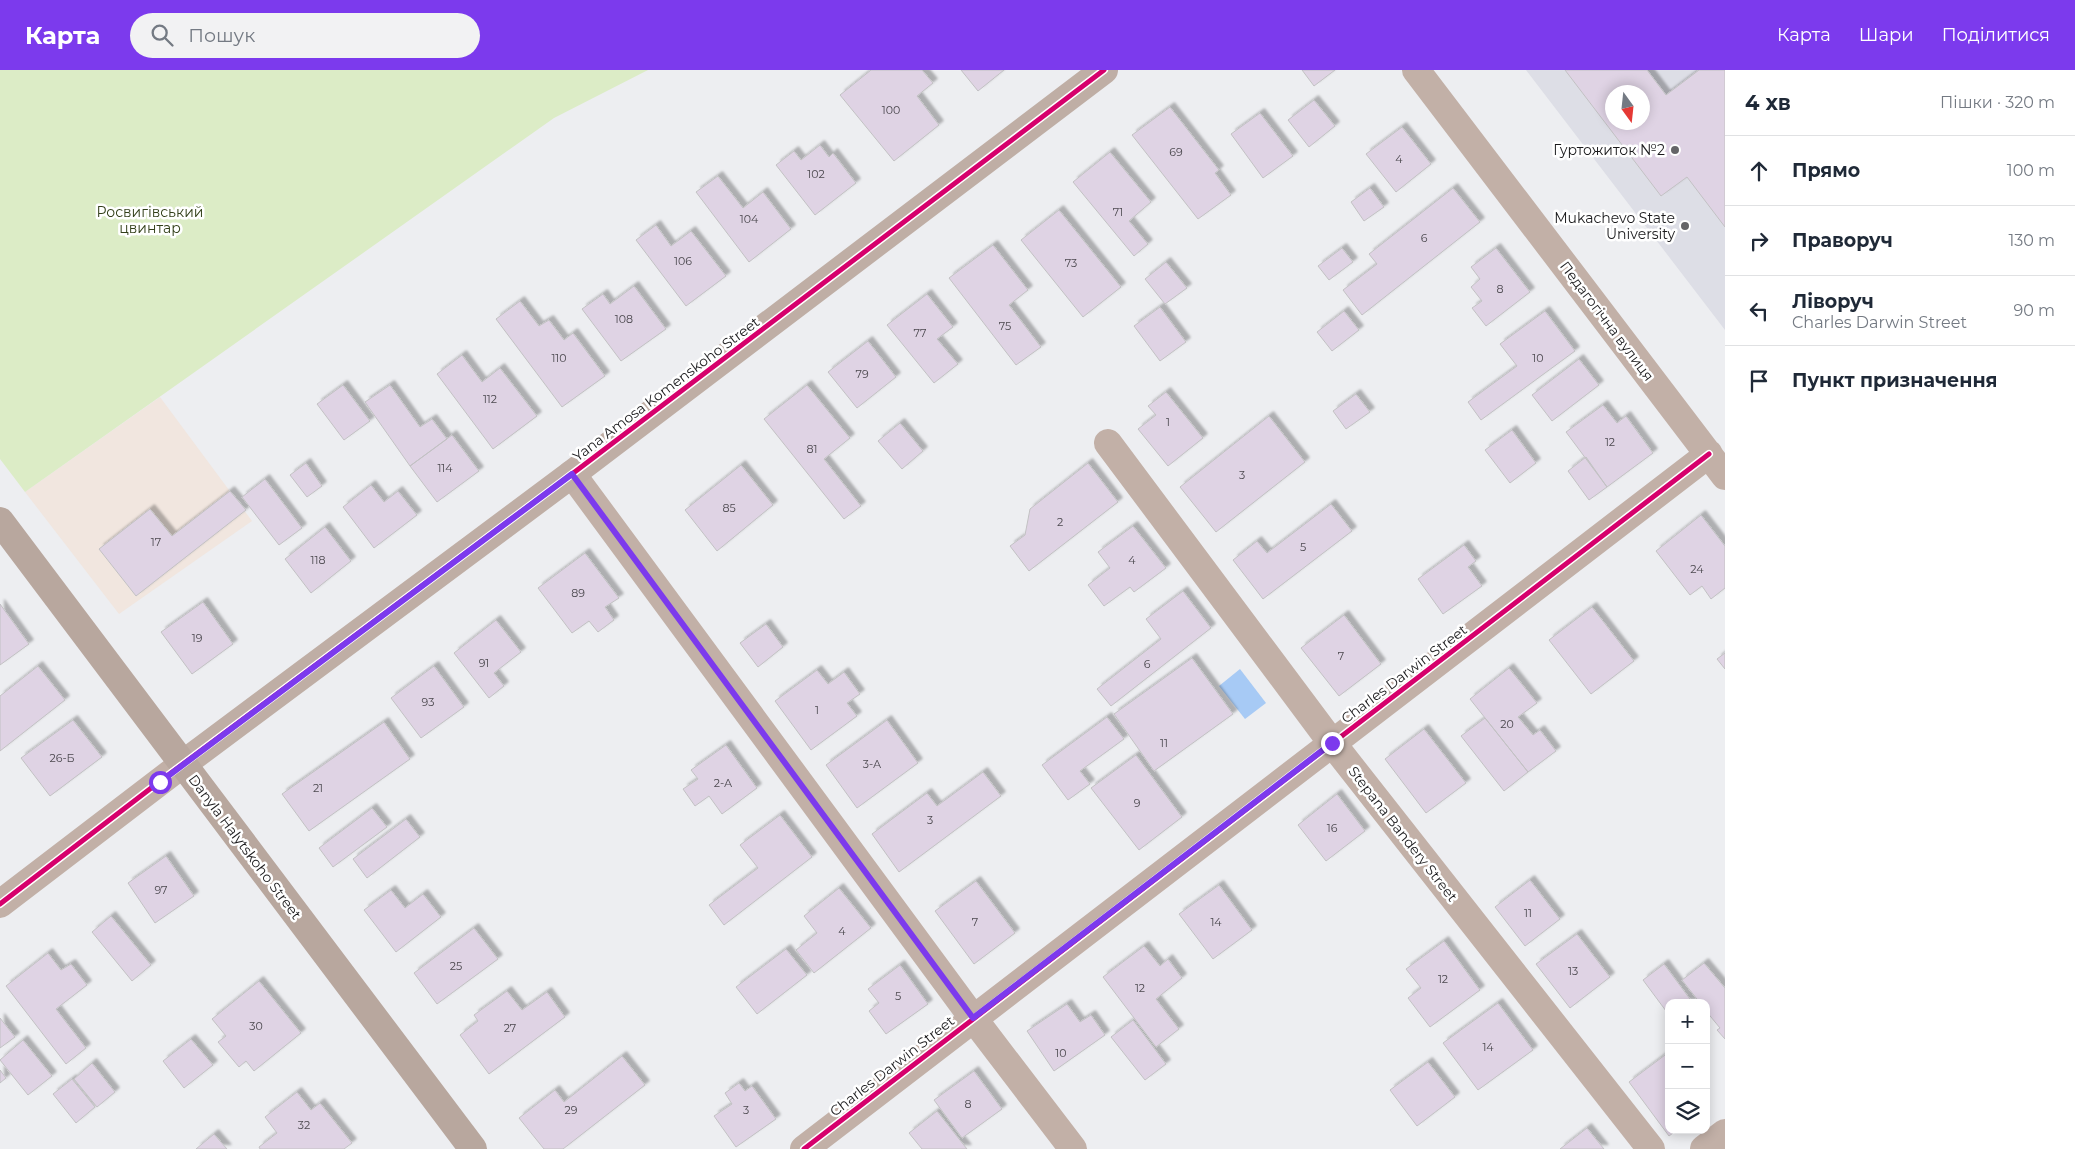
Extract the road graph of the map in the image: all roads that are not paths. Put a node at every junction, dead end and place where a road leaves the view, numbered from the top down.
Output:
1 (1104, 70) edge
2 (1416, 70) edge
3 (1108, 443) dead end
4 (1709, 454) junction
5 (572, 474) junction
6 (1725, 476) edge
7 (0, 520) edge
8 (1332, 743) junction
9 (183, 764) junction
10 (0, 904) edge
11 (973, 1018) junction
12 (1725, 1133) edge
13 (473, 1149) edge
14 (804, 1149) edge
15 (1073, 1149) edge
16 (1651, 1149) edge
17 (1704, 1149) edge

1 - 5 street, Yana Amosa Komenskoho Street
2 - 4 street, Педагогічна вулиця
3 - 8 street, Stepana Bandery Street
4 - 6 street, Педагогічна вулиця
4 - 8 street, Charles Darwin Street
5 - 9 street, Yana Amosa Komenskoho Street
5 - 11 street
7 - 9 main road, Danyla Halytskoho Street
8 - 11 street, Charles Darwin Street
8 - 16 street, Stepana Bandery Street
9 - 10 street, Yana Amosa Komenskoho Street
9 - 13 main road, Danyla Halytskoho Street
11 - 14 street, Charles Darwin Street
11 - 15 street
12 - 17 street

